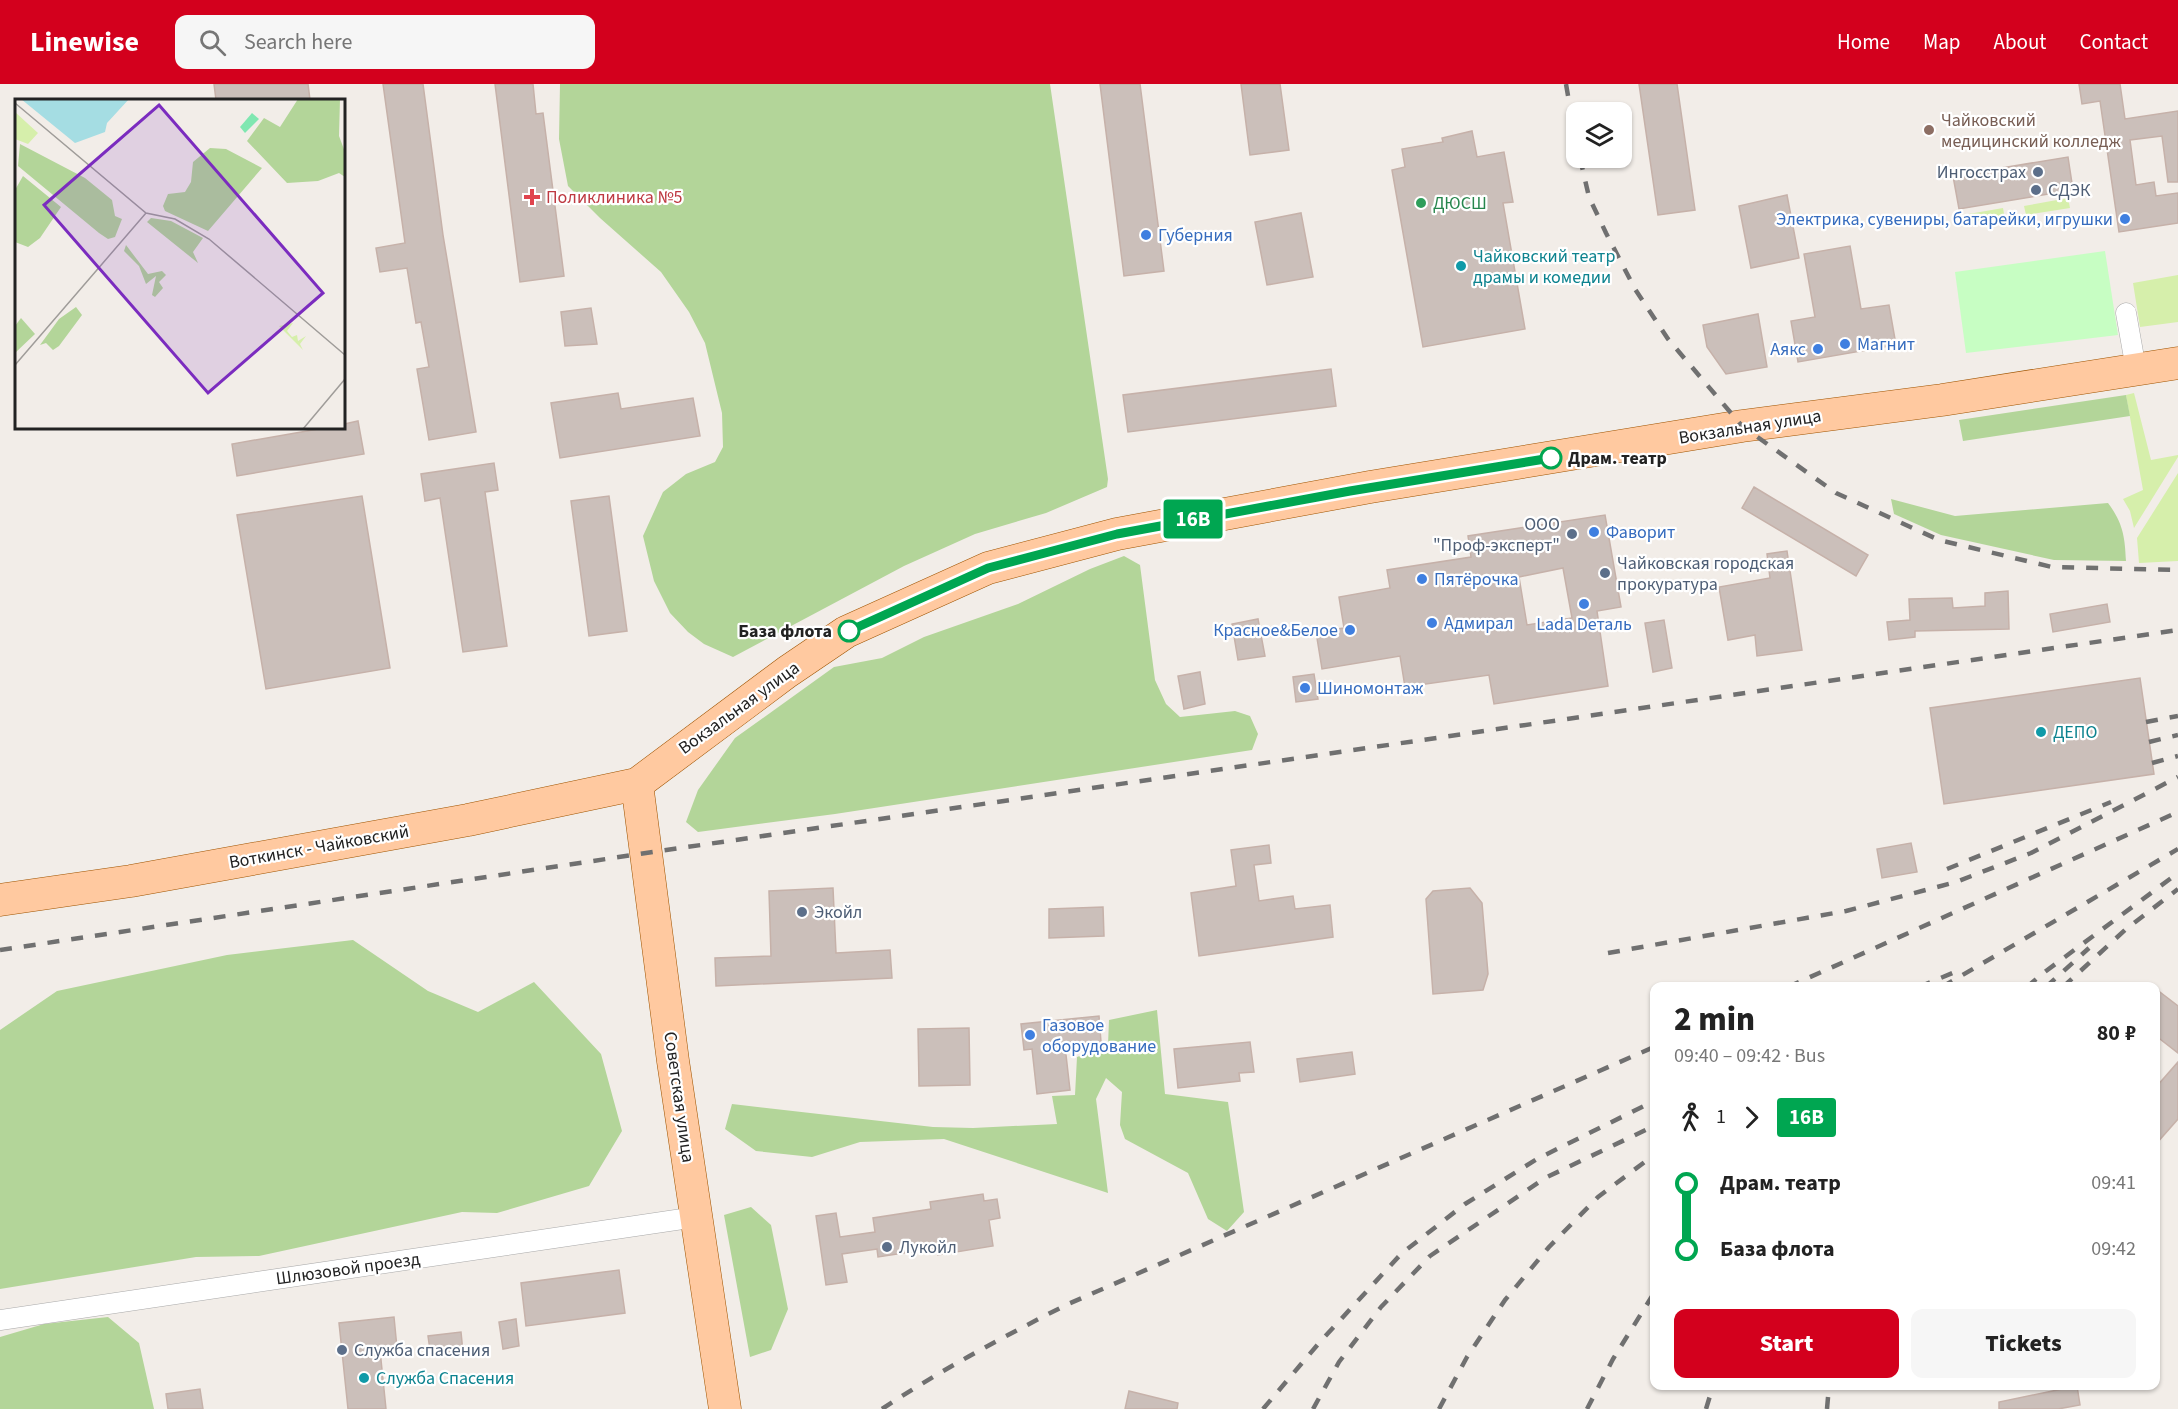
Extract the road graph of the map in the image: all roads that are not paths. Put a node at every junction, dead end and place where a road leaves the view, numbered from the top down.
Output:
1 (2126, 313) dead end
2 (2178, 363) edge
3 (2136, 369) junction
4 (637, 784) junction
5 (0, 900) edge
6 (696, 1217) junction
7 (0, 1320) edge
8 (724, 1409) edge

1 - 3 street
2 - 3 main road, Вокзальная улица
3 - 4 main road, Вокзальная улица
4 - 5 main road, Воткинск - Чайковский
4 - 6 main road, Советская улица
6 - 7 street, Шлюзовой проезд
6 - 8 main road, Советская улица

